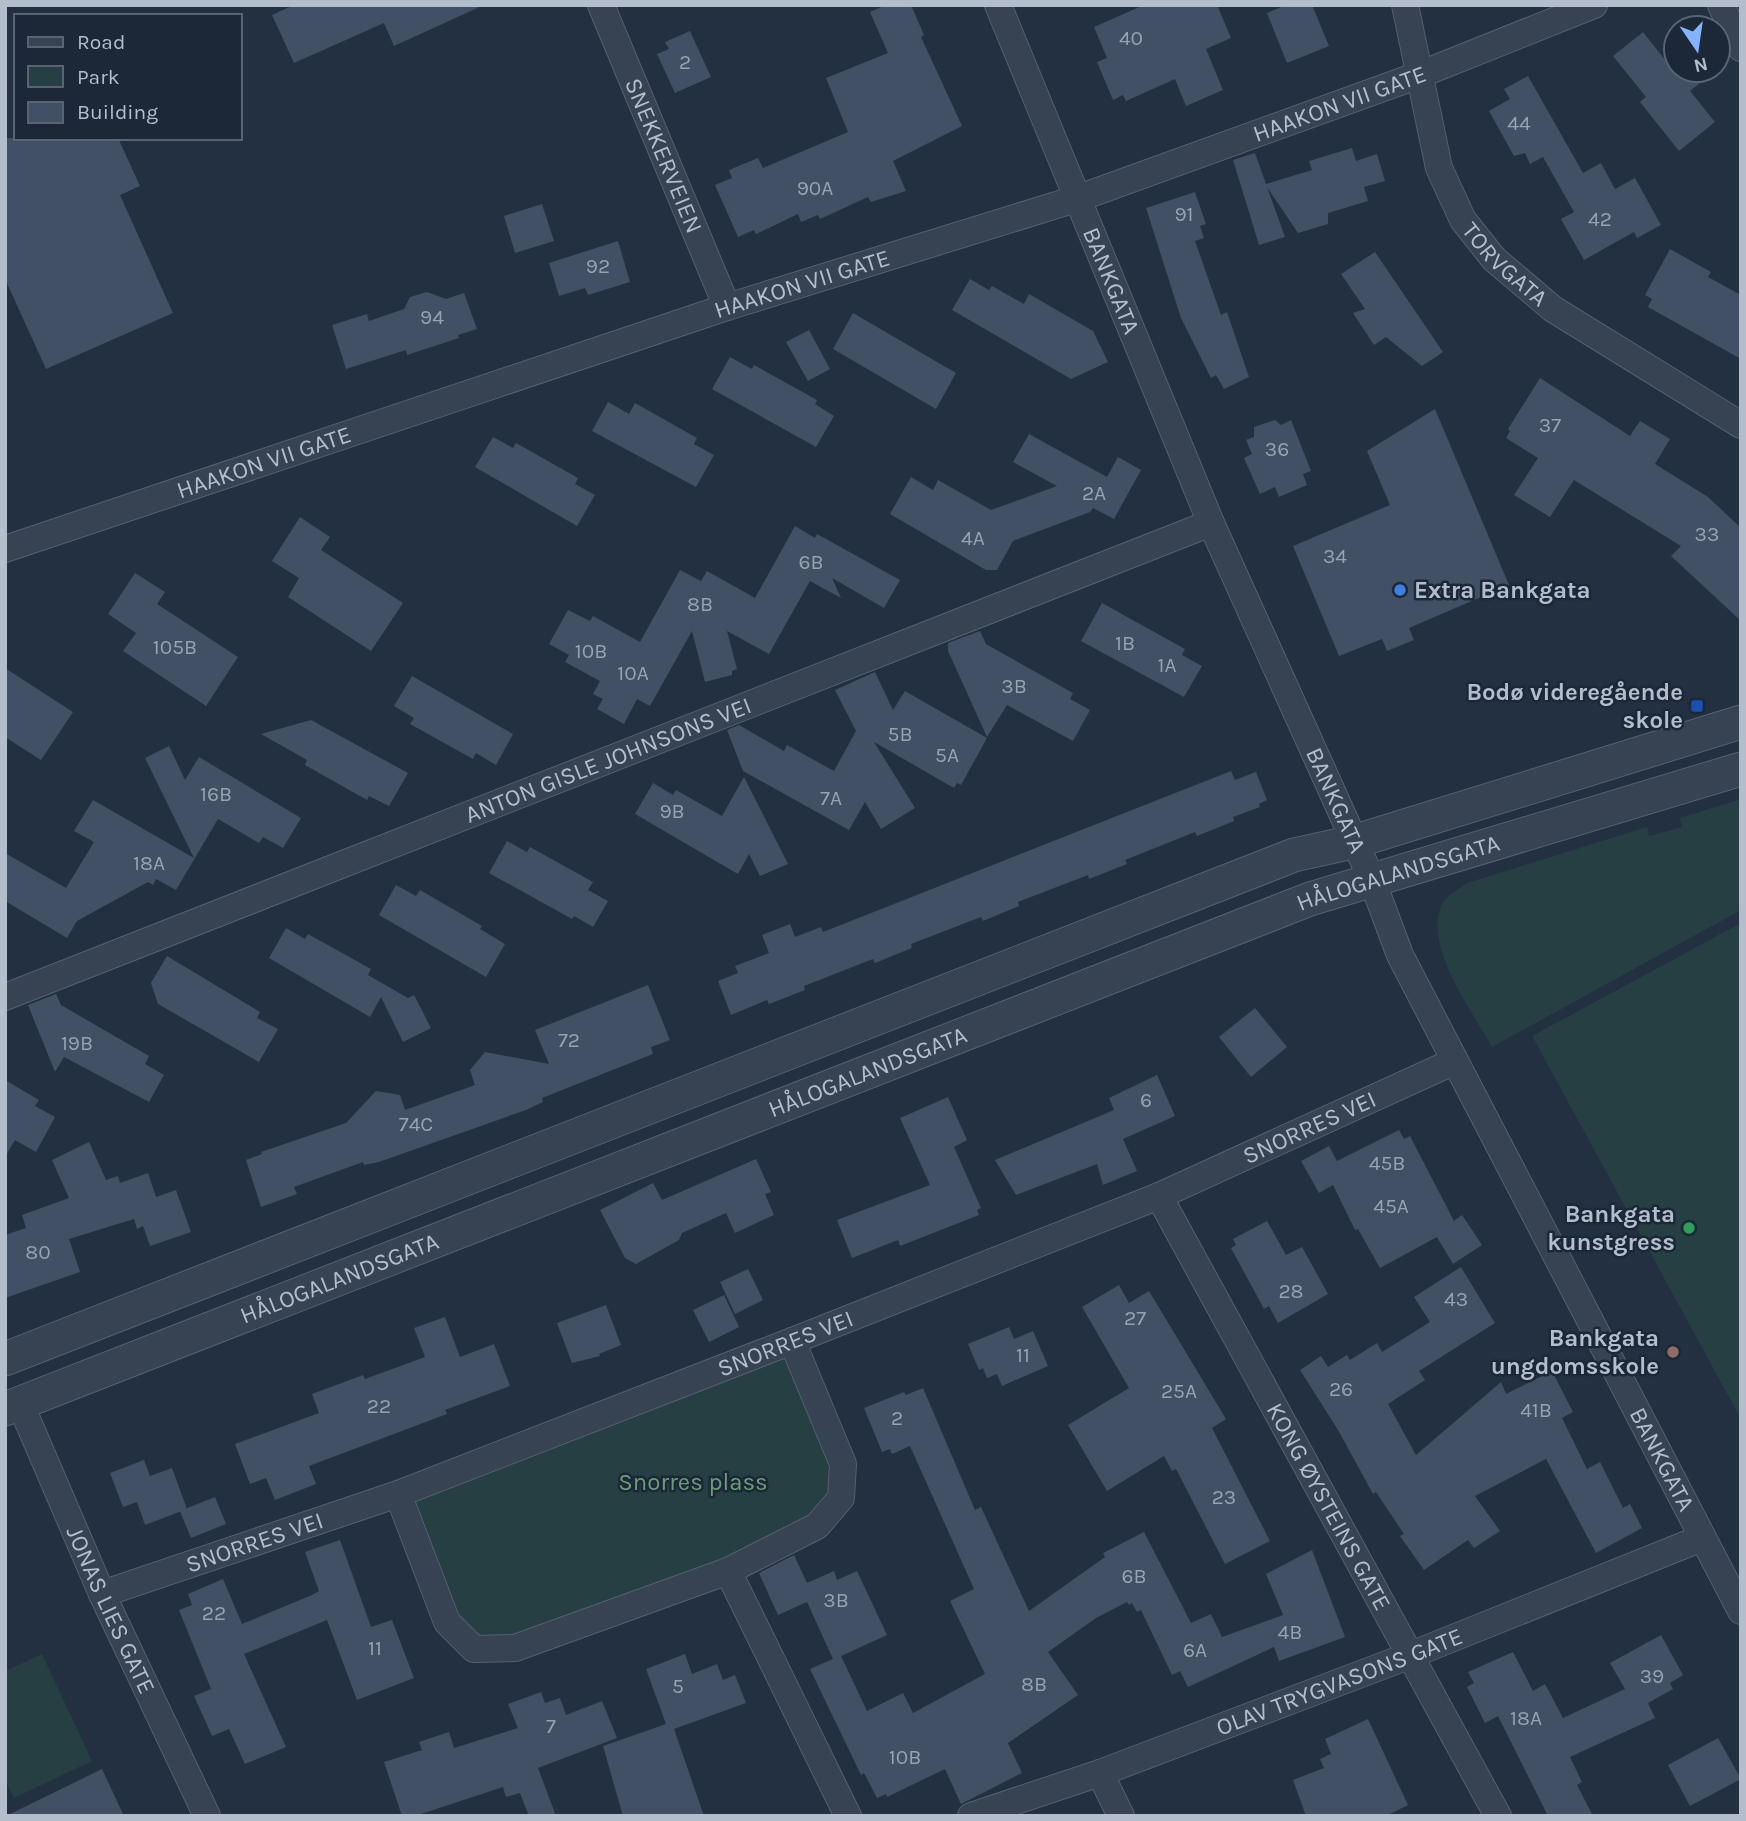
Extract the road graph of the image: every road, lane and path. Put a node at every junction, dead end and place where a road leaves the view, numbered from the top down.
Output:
1 (601, 5) edge
2 (998, 5) edge
3 (1405, 5) edge
4 (1594, 5) edge
5 (1721, 5) edge
6 (1741, 48) edge
7 (1419, 75) junction
8 (1079, 198) junction
9 (727, 307) junction
10 (1741, 425) edge
11 (1211, 523) junction
12 (5, 549) edge
13 (1741, 722) edge
14 (1741, 769) edge
15 (1353, 842) junction
16 (1372, 880) junction
17 (5, 997) edge
18 (1455, 1061) junction
19 (1159, 1196) junction
20 (792, 1340) junction
21 (5, 1359) edge
22 (13, 1406) edge
23 (398, 1494) junction
24 (1702, 1538) junction
25 (728, 1571) junction
26 (102, 1594) junction
27 (1741, 1611) edge
28 (1411, 1655) junction
29 (1100, 1773) junction
30 (207, 1816) edge
31 (848, 1816) edge
32 (971, 1816) edge
33 (1121, 1816) edge
34 (1498, 1816) edge

1 - 9 street, SNEKKERVEIEN
2 - 8 street, BANKGATA
3 - 7 street, TORVGATA
4 - 7 street, HAAKON VII GATE
5 - 6 street
7 - 8 street, HAAKON VII GATE
7 - 10 street, TORVGATA
8 - 9 street, HAAKON VII GATE
8 - 11 street, BANKGATA
9 - 12 street, HAAKON VII GATE
11 - 15 street, BANKGATA
11 - 17 street, ANTON GISLE JOHNSONS VEI
13 - 15 street, HÅLOGALANDSGATA
14 - 16 street, HÅLOGALANDSGATA
15 - 16 street, BANKGATA
15 - 21 street, HÅLOGALANDSGATA
16 - 18 street, BANKGATA
16 - 22 street, HÅLOGALANDSGATA
18 - 19 street, SNORRES VEI
18 - 24 street, BANKGATA
19 - 20 street, SNORRES VEI
19 - 28 street, KONG ØYSTEINS GATE
20 - 23 street, SNORRES VEI
20 - 25 street
22 - 26 street, JONAS LIES GATE
23 - 25 street
23 - 26 street, SNORRES VEI
24 - 27 street, BANKGATA
24 - 28 street, OLAV TRYGVASONS GATE
25 - 31 street
26 - 30 street, JONAS LIES GATE
28 - 29 street, OLAV TRYGVASONS GATE
28 - 34 street, KONG ØYSTEINS GATE
29 - 32 street, OLAV TRYGVASONS GATE
29 - 33 street

